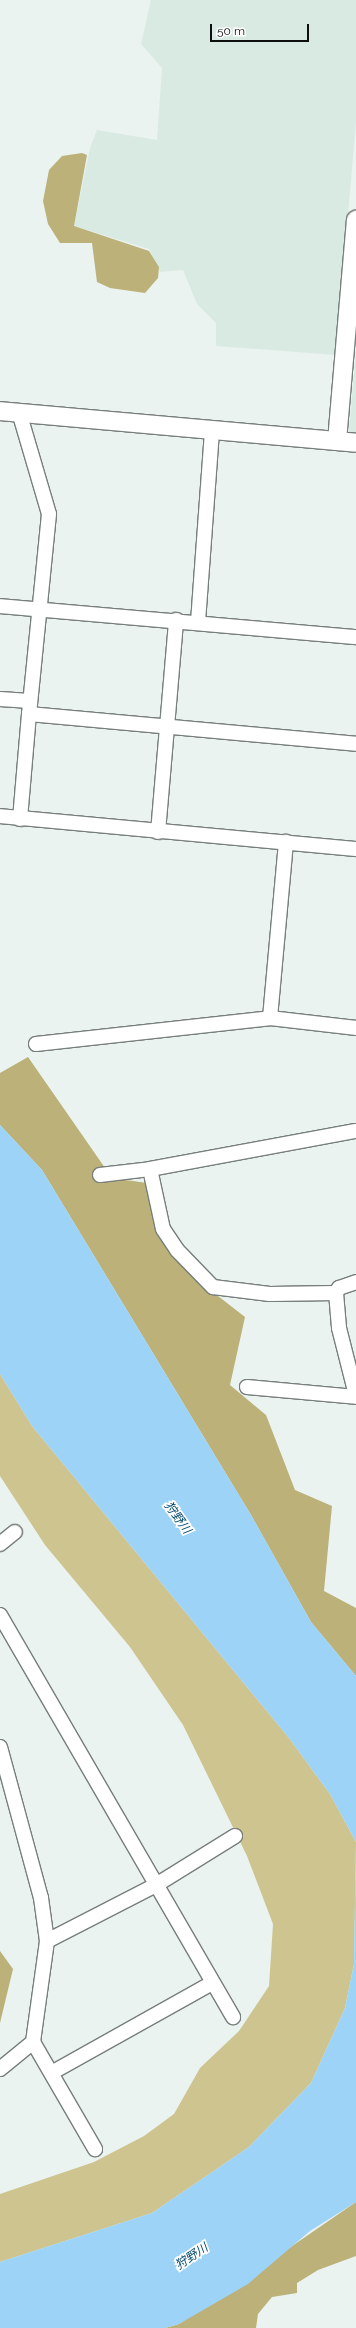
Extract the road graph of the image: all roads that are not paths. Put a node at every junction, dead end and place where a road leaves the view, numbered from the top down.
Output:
1 (356, 220) edge
2 (0, 410) edge
3 (19, 412) junction
4 (212, 430) junction
5 (337, 441) junction
6 (356, 443) edge
7 (0, 606) edge
8 (39, 610) junction
9 (176, 620) junction
10 (198, 622) junction
11 (356, 637) edge
12 (0, 699) edge
13 (30, 708) junction
14 (168, 727) junction
15 (356, 744) edge
16 (0, 816) edge
17 (20, 819) junction
18 (158, 832) junction
19 (286, 842) junction
20 (356, 849) edge
21 (270, 1018) junction
22 (356, 1028) edge
23 (36, 1044) dead end
24 (356, 1131) edge
25 (150, 1169) junction
26 (100, 1175) dead end
27 (356, 1282) edge
28 (336, 1293) junction
29 (248, 1387) dead end
30 (356, 1396) edge
31 (15, 1532) dead end
32 (0, 1544) edge
33 (0, 1615) edge
34 (0, 1747) edge
35 (235, 1836) dead end
36 (156, 1885) junction
37 (47, 1941) junction
38 (212, 1983) junction
39 (232, 2018) dead end
40 (34, 2042) junction
41 (0, 2069) edge
42 (53, 2072) junction
43 (95, 2150) dead end

1 - 5 street
2 - 3 street
3 - 4 street
3 - 8 street
4 - 5 street
4 - 10 street
5 - 6 street
7 - 8 street
8 - 9 street
8 - 13 street
9 - 10 street
9 - 14 street
10 - 11 street
12 - 13 street
13 - 14 street
13 - 17 street
14 - 15 street
14 - 18 street
16 - 17 street
17 - 18 street
18 - 19 street
19 - 20 street
19 - 21 street
21 - 22 street
21 - 23 street
24 - 25 street
25 - 26 street
25 - 28 street
27 - 28 street
28 - 30 street
29 - 30 street
31 - 32 street
33 - 36 street
34 - 37 street
35 - 36 street
36 - 37 street
36 - 38 street
37 - 40 street
38 - 39 street
38 - 42 street
40 - 41 street
40 - 42 street
42 - 43 street

